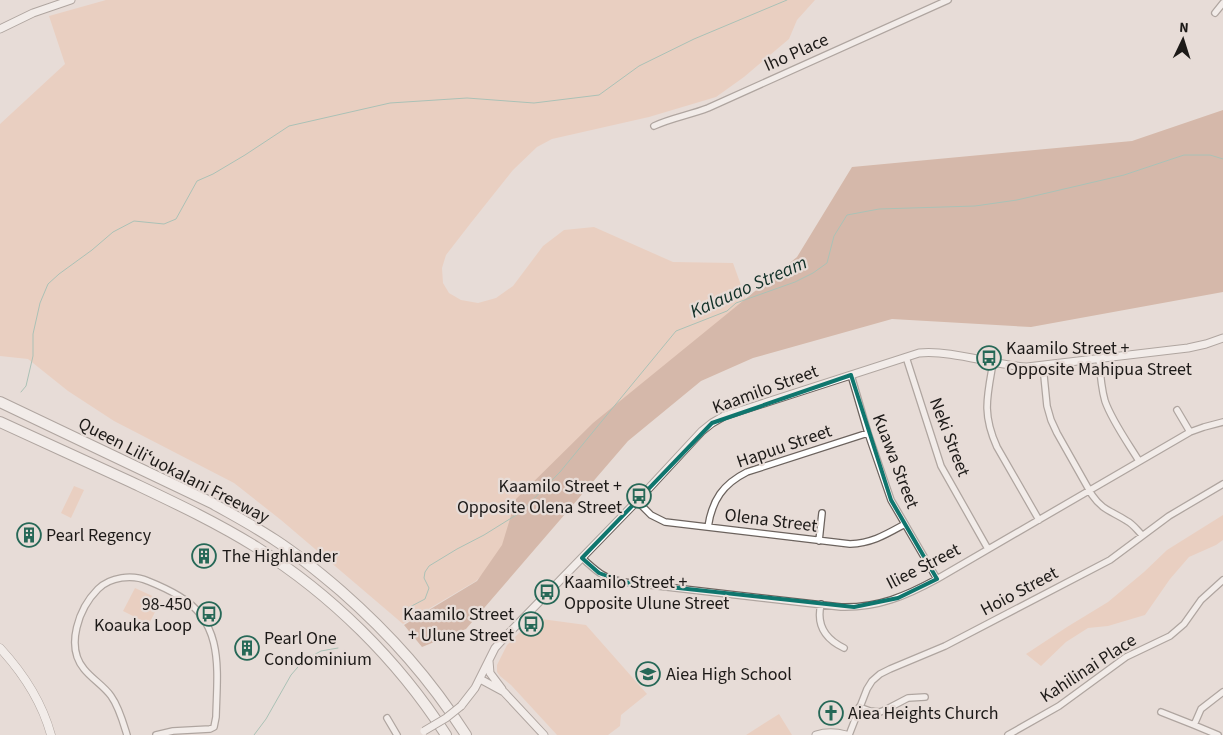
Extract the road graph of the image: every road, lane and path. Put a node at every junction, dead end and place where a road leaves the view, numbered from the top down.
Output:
1 (72, 0) edge
2 (948, 0) edge
3 (1223, 3) edge
4 (1215, 13) dead end
5 (0, 29) edge
6 (654, 126) dead end
7 (1223, 338) edge
8 (906, 357) junction
9 (1099, 358) junction
10 (993, 363) junction
11 (1043, 366) junction
12 (851, 375) junction
13 (0, 402) edge
14 (1177, 410) dead end
15 (0, 422) edge
16 (1223, 422) edge
17 (1190, 432) junction
18 (868, 434) junction
19 (1139, 462) junction
20 (1223, 484) edge
21 (1090, 490) junction
22 (637, 501) junction
23 (822, 514) dead end
24 (1039, 520) junction
25 (905, 524) junction
26 (708, 527) junction
27 (1142, 535) junction
28 (819, 541) junction
29 (988, 549) junction
30 (582, 558) junction
31 (937, 579) junction
32 (1223, 580) edge
33 (821, 604) junction
34 (0, 648) edge
35 (844, 648) dead end
36 (489, 658) junction
37 (480, 679) junction
38 (504, 692) junction
39 (1223, 692) edge
40 (925, 697) dead end
41 (859, 707) junction
42 (1161, 712) dead end
43 (387, 718) dead end
44 (1194, 725) junction
45 (421, 733) edge
46 (51, 735) edge
47 (127, 735) edge
48 (156, 735) edge
49 (397, 735) edge
50 (446, 735) edge
51 (466, 735) edge
52 (544, 735) edge
53 (816, 735) edge
54 (847, 735) edge
55 (1008, 735) edge
56 (1218, 735) edge

1 - 5 street
2 - 6 street, Iho Place
3 - 4 street
7 - 9 street, Kaamilo Street
8 - 10 street, Kaamilo Street
8 - 12 street, Kaamilo Street
8 - 29 street, Neki Street
9 - 11 street, Kaamilo Street
9 - 19 street
10 - 11 street, Kaamilo Street
10 - 24 street
11 - 21 street
12 - 18 street, Kuawa Street
12 - 22 street, Kaamilo Street
13 - 51 highway, Queen Liliʻuokalani Freeway
14 - 17 street
15 - 50 highway, Queen Liliʻuokalani Freeway
16 - 17 street, Iliee Street
17 - 19 street, Iliee Street
18 - 25 street, Kuawa Street
18 - 26 street, Hapuu Street
19 - 21 street, Iliee Street
20 - 27 street, Hoio Street
21 - 24 street, Iliee Street
21 - 27 street
22 - 26 street, Olena Street
22 - 30 street, Kaamilo Street
23 - 28 street
24 - 29 street, Iliee Street
25 - 28 street, Olena Street
25 - 31 street, Kuawa Street
26 - 28 street, Olena Street
27 - 41 street, Hoio Street
29 - 31 street, Iliee Street
30 - 33 street, Iliee Street
30 - 36 street, Kaamilo Street
31 - 33 street, Iliee Street
32 - 55 street, Kahilinai Place
33 - 35 street
34 - 46 main road
36 - 37 street, Kaamilo Street
36 - 38 street
37 - 38 street
37 - 45 street, Kaamilo Street, bridge
38 - 52 street
39 - 44 street
40 - 41 street
41 - 54 street, Hoio Street
42 - 44 street
43 - 49 street
44 - 56 street
47 - 48 street
53 - 54 street

